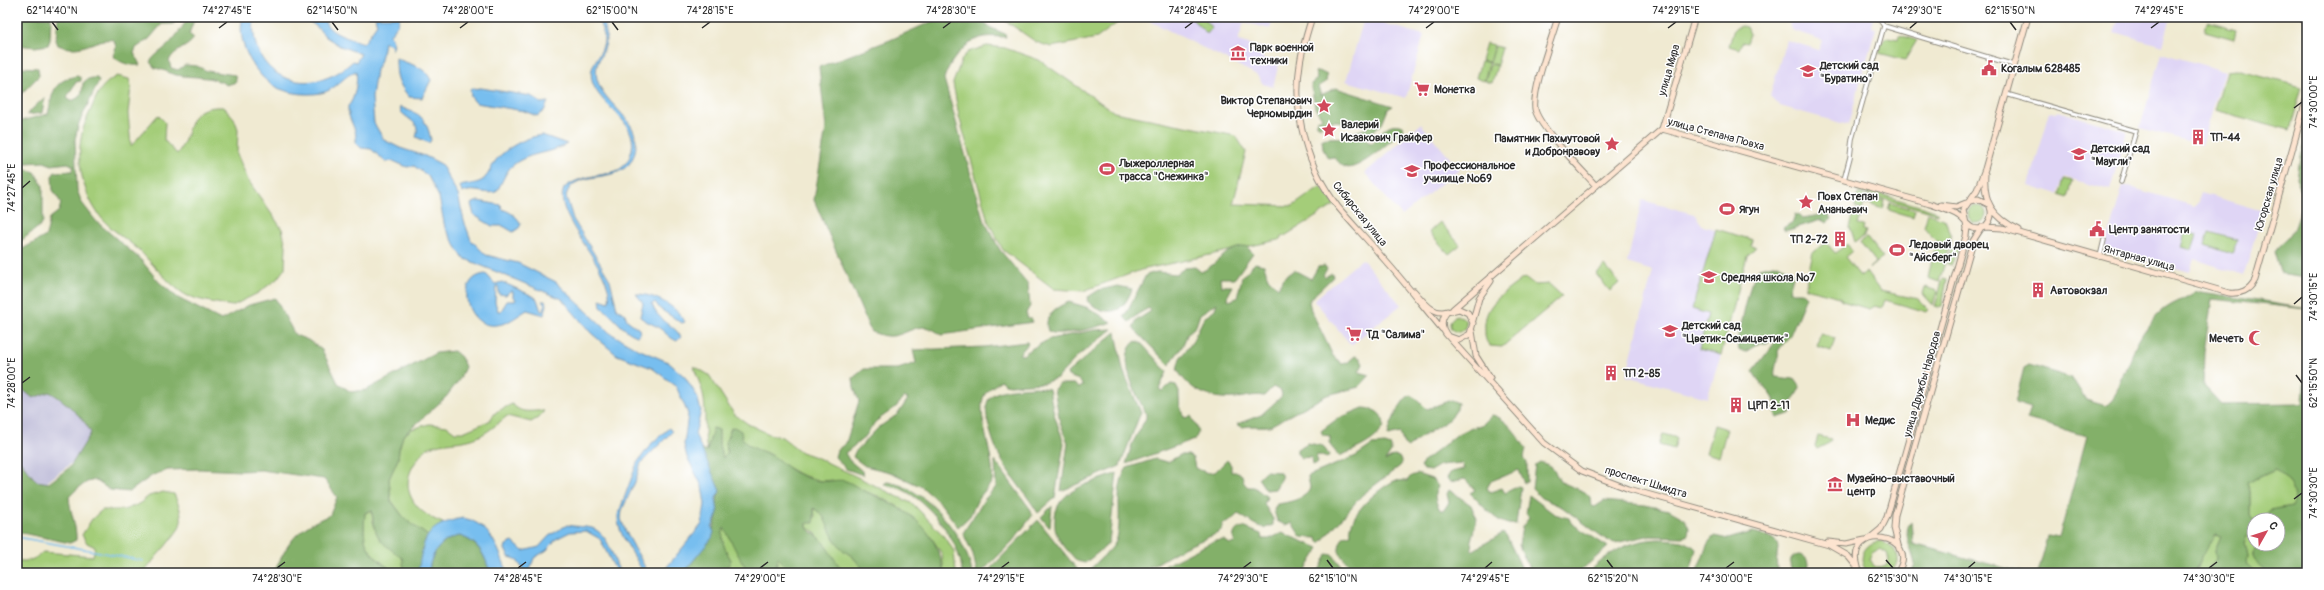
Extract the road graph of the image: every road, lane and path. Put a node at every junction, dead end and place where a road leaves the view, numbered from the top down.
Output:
1 (1312, 17) edge
2 (1558, 17) edge
3 (1695, 17) edge
4 (1878, 17) edge
5 (2028, 17) edge
6 (2302, 17) edge
7 (1884, 26) junction
8 (2307, 28) edge
9 (2014, 65) junction
10 (2006, 94) junction
11 (2307, 97) edge
12 (1662, 129) junction
13 (1985, 169) junction
14 (1844, 180) junction
15 (2121, 182) dead end
16 (1596, 186) junction
17 (1968, 202) junction
18 (1930, 204) junction
19 (1989, 206) junction
20 (1965, 222) junction
21 (1983, 227) junction
22 (2030, 236) junction
23 (2104, 240) dead end
24 (2100, 257) junction
25 (1497, 273) junction
26 (1400, 278) junction
27 (2243, 293) joint
28 (1452, 310) junction
29 (1473, 325) junction
30 (1444, 332) junction
31 (1448, 336) junction
32 (1498, 391) junction
33 (1869, 539) junction
34 (1817, 540) junction
35 (1899, 549) junction
36 (1862, 572) edge
37 (1898, 572) edge

1 - 26 street, Сибирская улица
2 - 16 street
3 - 12 street, улица Мира
4 - 7 street
5 - 9 street
6 - 8 street
7 - 9 street
7 - 14 street
9 - 10 street
10 - 13 street
10 - 15 street
11 - 27 street, Югорская улица
12 - 14 street, улица Степана Повха
12 - 16 street, улица Степана Повха
13 - 17 street
13 - 19 street
14 - 18 street, улица Степана Повха
16 - 25 street, улица Степана Повха
17 - 18 street
17 - 19 street
17 - 20 street
18 - 20 street
19 - 21 street
19 - 22 street
20 - 21 street
20 - 33 street, улица Дружбы Народов
21 - 22 street
21 - 35 street, улица Дружбы Народов
22 - 24 street, Янтарная улица
23 - 24 street
24 - 27 street, Янтарная улица
25 - 28 street, улица Степана Повха
25 - 29 street, улица Степана Повха
26 - 28 street, Сибирская улица
26 - 30 street, Сибирская улица
28 - 29 street
28 - 30 street
29 - 31 street
29 - 32 street, проспект Шмидта
30 - 31 street
31 - 32 street, проспект Шмидта
32 - 34 street, проспект Шмидта
33 - 34 street, проспект Шмидта
33 - 35 street, проспект Шмидта
33 - 36 street, улица Дружбы Народов
34 - 36 street, проспект Шмидта
35 - 37 street, улица Дружбы Народов

